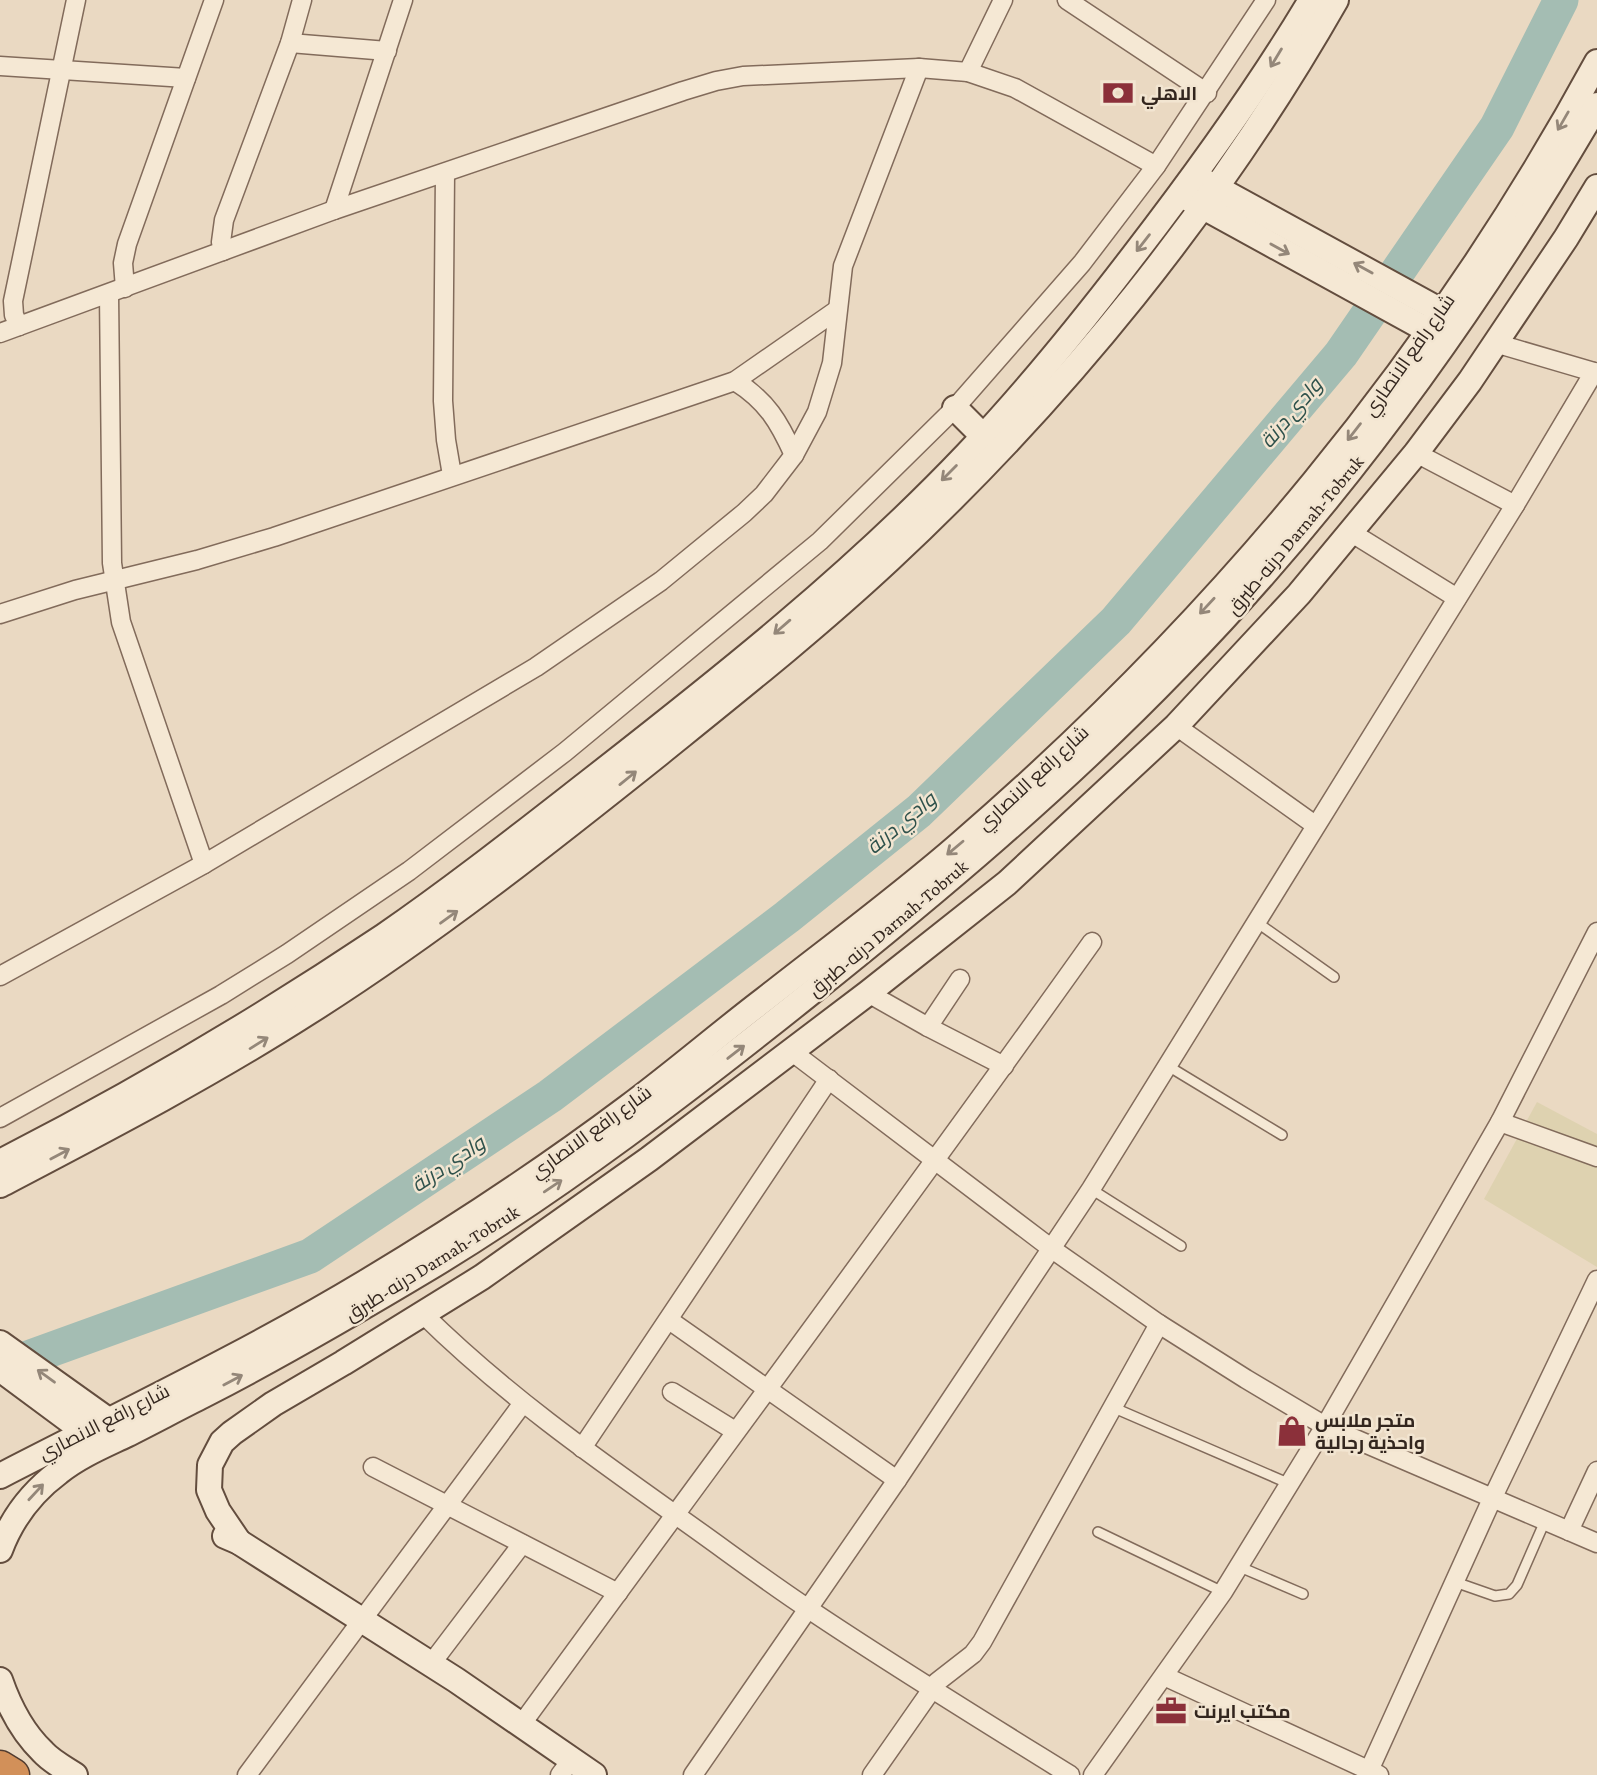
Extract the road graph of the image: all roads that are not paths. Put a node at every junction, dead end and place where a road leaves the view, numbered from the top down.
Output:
1 (76, 0) edge
2 (214, 0) edge
3 (302, 0) edge
4 (403, 0) edge
5 (1003, 0) edge
6 (1067, 0) edge
7 (1266, 0) edge
8 (1311, 0) edge
9 (1336, 0) edge
10 (290, 43) junction
11 (387, 51) junction
12 (1597, 62) edge
13 (0, 66) edge
14 (919, 68) junction
15 (62, 70) junction
16 (968, 72) junction
17 (186, 78) junction
18 (1207, 93) junction
19 (1597, 105) edge
20 (1156, 166) junction
21 (445, 173) junction
22 (1597, 187) edge
23 (1208, 196) junction
24 (334, 211) junction
25 (223, 251) junction
26 (117, 291) junction
27 (837, 310) junction
28 (1435, 321) junction
29 (19, 326) junction
30 (0, 332) edge
31 (1495, 343) junction
32 (1595, 373) edge
33 (735, 381) junction
34 (955, 408) junction
35 (983, 436) junction
36 (1416, 453) junction
37 (794, 455) junction
38 (452, 475) junction
39 (1515, 505) junction
40 (1352, 533) junction
41 (114, 582) junction
42 (1457, 598) junction
43 (0, 614) edge
44 (1176, 726) junction
45 (1315, 825) junction
46 (204, 864) junction
47 (939, 888) junction
48 (969, 913) junction
49 (1255, 921) junction
50 (1597, 932) edge
51 (1092, 942) dead end
52 (0, 976) edge
53 (1334, 977) dead end
54 (960, 979) dead end
55 (868, 993) junction
56 (928, 1027) junction
57 (791, 1051) junction
58 (1004, 1066) junction
59 (1168, 1066) junction
60 (829, 1079) junction
61 (0, 1118) edge
62 (1500, 1122) junction
63 (1282, 1135) dead end
64 (1597, 1157) edge
65 (937, 1160) junction
66 (0, 1162) edge
67 (0, 1185) edge
68 (1091, 1189) junction
69 (1181, 1246) dead end
70 (1052, 1248) junction
71 (1597, 1280) edge
72 (423, 1314) junction
73 (670, 1320) junction
74 (1159, 1324) junction
75 (0, 1343) edge
76 (0, 1369) edge
77 (766, 1388) junction
78 (673, 1392) dead end
79 (523, 1403) junction
80 (1112, 1407) junction
81 (89, 1420) junction
82 (1325, 1426) junction
83 (735, 1431) junction
84 (582, 1448) junction
85 (373, 1467) dead end
86 (1597, 1471) edge
87 (0, 1476) edge
88 (897, 1480) junction
89 (1290, 1483) junction
90 (1492, 1499) junction
91 (447, 1505) junction
92 (675, 1514) junction
93 (1545, 1521) junction
94 (1569, 1531) junction
95 (1098, 1532) dead end
96 (1597, 1543) edge
97 (522, 1544) junction
98 (0, 1550) edge
99 (1240, 1567) junction
100 (1455, 1582) junction
101 (618, 1592) junction
102 (1223, 1592) junction
103 (1303, 1594) dead end
104 (808, 1609) junction
105 (361, 1619) junction
106 (432, 1664) junction
107 (1164, 1676) junction
108 (0, 1680) edge
109 (932, 1689) junction
110 (7, 1707) edge
111 (522, 1724) junction
112 (0, 1767) edge
113 (566, 1767) edge
114 (1371, 1774) edge
115 (13, 1775) edge
116 (75, 1775) edge
117 (247, 1775) edge
118 (594, 1775) edge
119 (693, 1775) edge
120 (872, 1775) edge
121 (1070, 1775) edge
122 (1094, 1775) edge

1 - 15 street
2 - 17 street
3 - 10 street
4 - 11 street
5 - 16 street
6 - 18 street
7 - 18 street
8 -> 23 street
9 - 23 street
10 - 11 street
10 - 25 street
11 - 24 street
12 -> 28 street, شارع رافع الانصاري
13 - 15 street
14 - 16 street
14 - 21 street
14 - 27 street
15 - 17 street
15 - 29 street
16 - 20 street
17 - 26 street
18 - 20 street
19 - 28 street, درنه-طبرق Darnah-Tobruk
20 - 34 street
21 - 24 street
21 - 38 street
22 - 31 street
23 - 28 street
23 -> 35 street
67 -> 23 street
24 - 25 street
25 - 26 street
26 - 29 street
26 - 41 street
27 - 33 street
27 - 37 street
28 - 47 street, درنه-طبرق Darnah-Tobruk
28 -> 81 street, شارع رافع الانصاري
29 - 30 street
31 - 32 street
31 - 36 street
32 - 39 street
33 - 37 street
33 - 38 street
34 - 35 street
34 - 61 street
35 -> 66 street
36 - 39 street
36 - 40 street
37 - 46 street
38 - 41 street
39 - 42 street
40 - 42 street
40 - 44 street
41 - 43 street
41 - 46 street
42 - 45 street
44 - 45 street
44 - 48 street
45 - 49 street
46 - 52 street
47 - 48 street
98 -> 47 street, درنه-طبرق Darnah-Tobruk
48 - 55 street
49 - 53 lane
49 - 59 street
50 - 62 street
51 - 58 street
54 - 56 street
55 - 56 street
55 - 57 street
56 - 58 street
57 - 60 street
57 - 72 street
58 - 65 street
59 - 63 lane
59 - 68 street
60 - 65 street
60 - 73 street
62 - 64 street
62 - 82 street
65 - 70 street
65 - 77 street
68 - 69 lane
68 - 70 street
70 - 74 street
70 - 88 street
71 - 90 street
72 - 79 street
72 - 105 street
73 - 77 street
73 - 84 street
74 - 80 street
74 - 82 street
81 -> 75 street
76 - 81 street
77 - 83 street
77 - 88 street
78 - 83 street
79 - 84 street
79 - 91 street
80 - 89 lane
80 - 109 street
81 - 87 street, شارع رافع الانصاري
82 - 89 street
82 - 90 street
83 - 92 street
84 - 92 street
85 - 91 street
86 - 94 street
88 - 104 street
89 - 99 street
90 - 93 street
90 - 100 street
91 - 97 street
91 - 105 street
92 - 101 street
92 - 104 street
93 - 94 street
93 - 100 lane
94 - 96 street
95 - 102 lane
97 - 101 street
97 - 106 street
99 - 102 street
99 - 103 lane
100 - 114 street
101 - 111 street
102 - 107 street
104 - 109 street
104 - 119 street
105 - 106 street
105 - 117 street
106 - 111 street
107 - 114 street
107 - 122 street
108 - 110 street
109 - 120 street
109 - 121 street
110 - 116 street
111 - 113 street
112 - 115 highway
113 - 118 street

